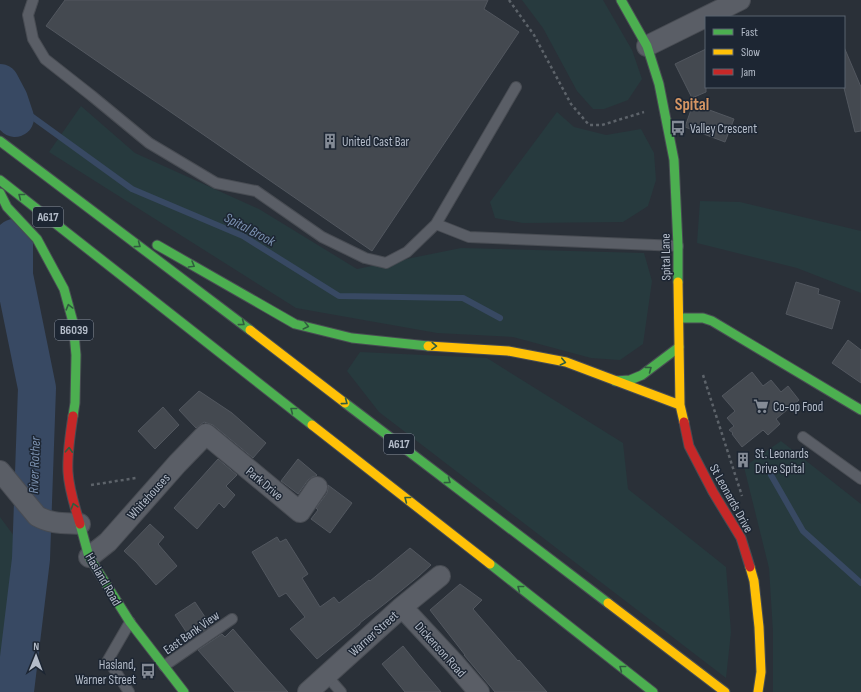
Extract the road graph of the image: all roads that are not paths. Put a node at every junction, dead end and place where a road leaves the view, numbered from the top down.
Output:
1 (33, 0) edge
2 (621, 0) edge
3 (740, 0) edge
4 (708, 16) edge
5 (705, 17) edge
6 (647, 46) junction
7 (516, 87) dead end
8 (0, 141) edge
9 (0, 180) edge
10 (0, 193) edge
11 (73, 196) junction
12 (436, 224) junction
13 (135, 232) dead end
14 (149, 240) dead end
15 (678, 246) junction
16 (680, 318) junction
17 (679, 347) junction
18 (615, 381) junction
19 (680, 405) junction
20 (861, 410) edge
21 (206, 434) joint
22 (803, 438) dead end
23 (5, 477) edge
24 (861, 479) edge
25 (317, 487) dead end
26 (80, 524) junction
27 (90, 557) junction
28 (440, 576) dead end
29 (402, 607) junction
30 (232, 619) dead end
31 (130, 622) junction
32 (164, 666) junction
33 (327, 676) junction
34 (129, 692) edge
35 (184, 692) edge
36 (308, 692) edge
37 (341, 692) edge
38 (479, 692) edge
39 (653, 692) edge
40 (725, 692) edge
41 (758, 692) edge

1 - 12 lane
2 - 6 main road, Spital Lane
3 - 4 street
5 - 6 street
6 - 15 main road, Spital Lane
7 - 12 lane
8 - 11 main road, A617
39 -> 9 main road, A617
26 -> 10 main road, B6039
11 - 13 main road
11 -> 40 main road, A617
12 - 15 lane
14 -> 18 main road
15 - 16 main road, Spital Lane
16 - 17 main road, St Leonards Drive
16 - 20 main road
18 -> 17 main road
17 - 19 main road, St Leonards Drive
18 - 19 main road
19 - 41 main road, St Leonards Drive
21 - 25 street, Park Drive
21 - 27 street, Whitehouses
22 - 24 lane
23 - 26 street
26 - 27 main road, Hasland Road / B6039
27 - 31 main road, Hasland Road / B6039
28 - 29 street, Warner Street
29 - 33 street, Warner Street
29 - 38 street, Dickenson Road
30 - 32 lane, East Bank View
31 - 32 main road, Hasland Road / B6039
31 - 34 lane
32 - 35 main road, Hasland Road / B6039
33 - 36 street, Warner Street
33 - 37 lane

